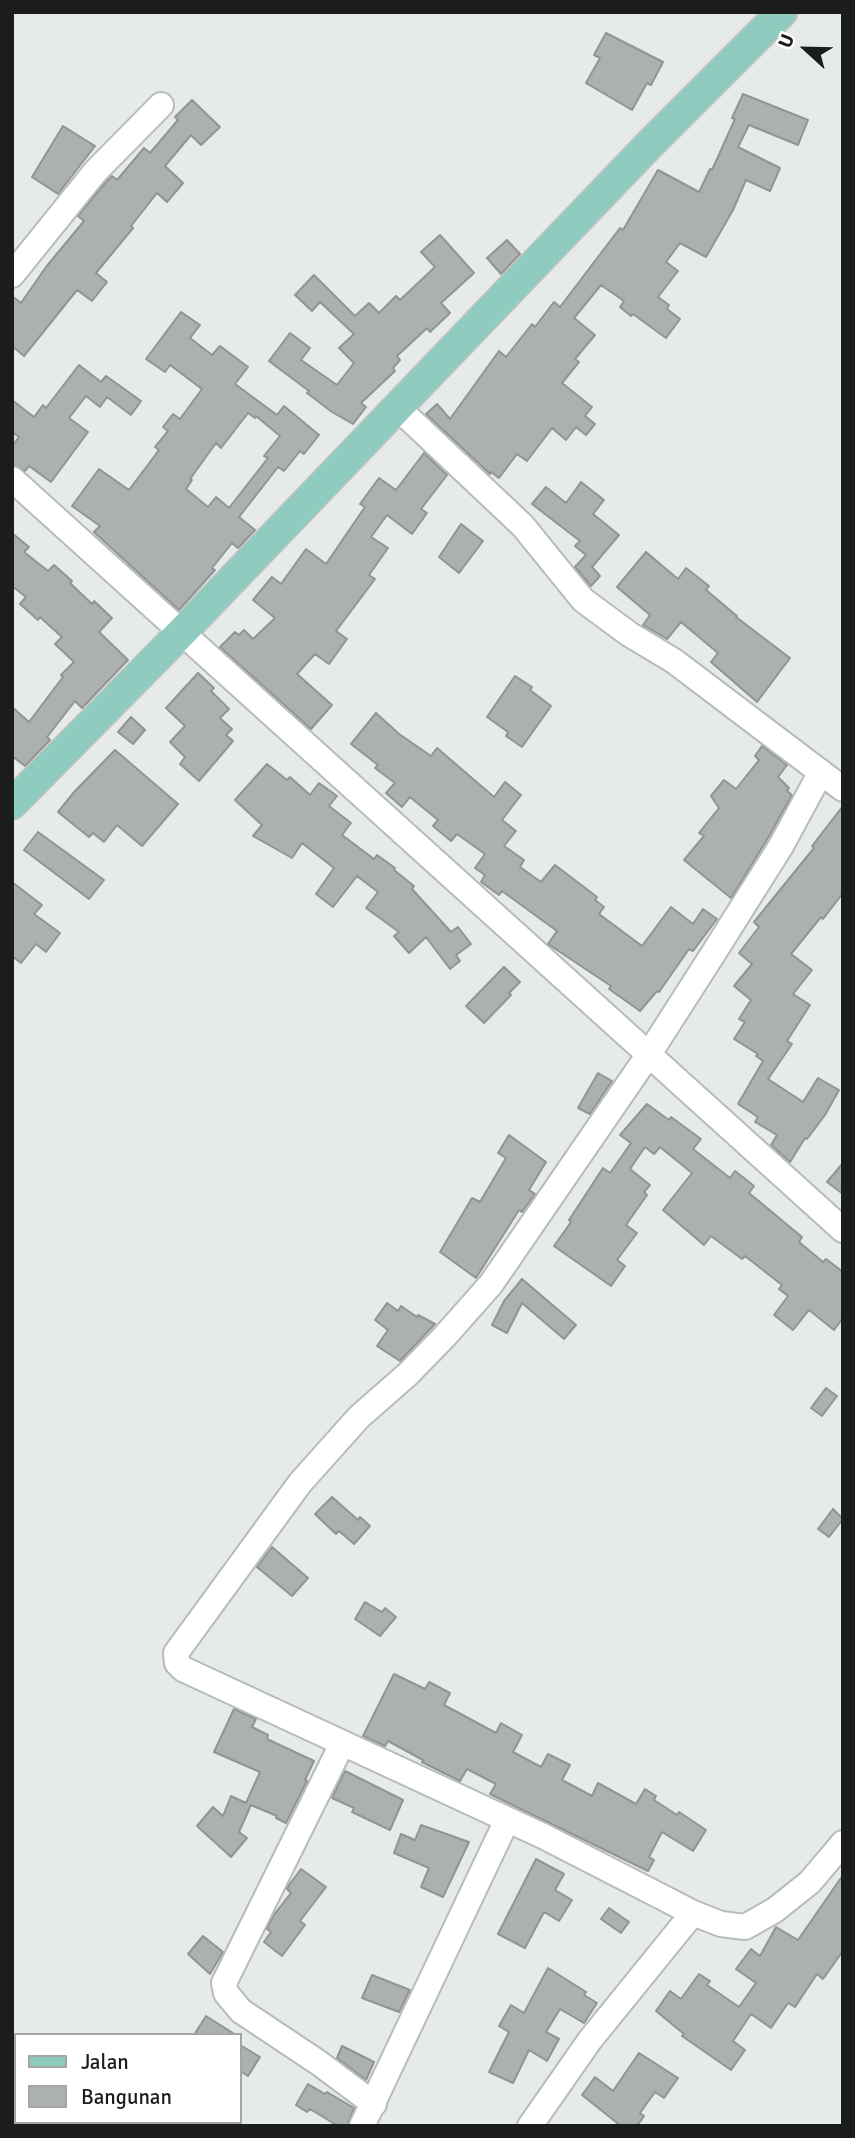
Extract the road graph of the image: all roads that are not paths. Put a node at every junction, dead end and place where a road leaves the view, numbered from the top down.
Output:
1 (782, 12) edge
2 (161, 105) dead end
3 (12, 275) edge
4 (398, 408) junction
5 (17, 493) edge
6 (181, 633) junction
7 (821, 772) junction
8 (843, 789) edge
9 (12, 804) edge
10 (649, 1054) junction
11 (843, 1230) edge
12 (342, 1744) junction
13 (507, 1820) junction
14 (843, 1843) edge
15 (693, 1913) junction
16 (374, 2104) junction
17 (362, 2126) edge
18 (530, 2126) edge

1 - 4 main road
2 - 3 street
4 - 6 main road
4 - 7 street
5 - 6 street
6 - 9 main road
6 - 10 street
7 - 8 street
7 - 10 street
10 - 11 street
10 - 12 street
12 - 13 street
12 - 16 street
13 - 15 street
13 - 16 street
14 - 15 street
15 - 18 street
16 - 17 street

